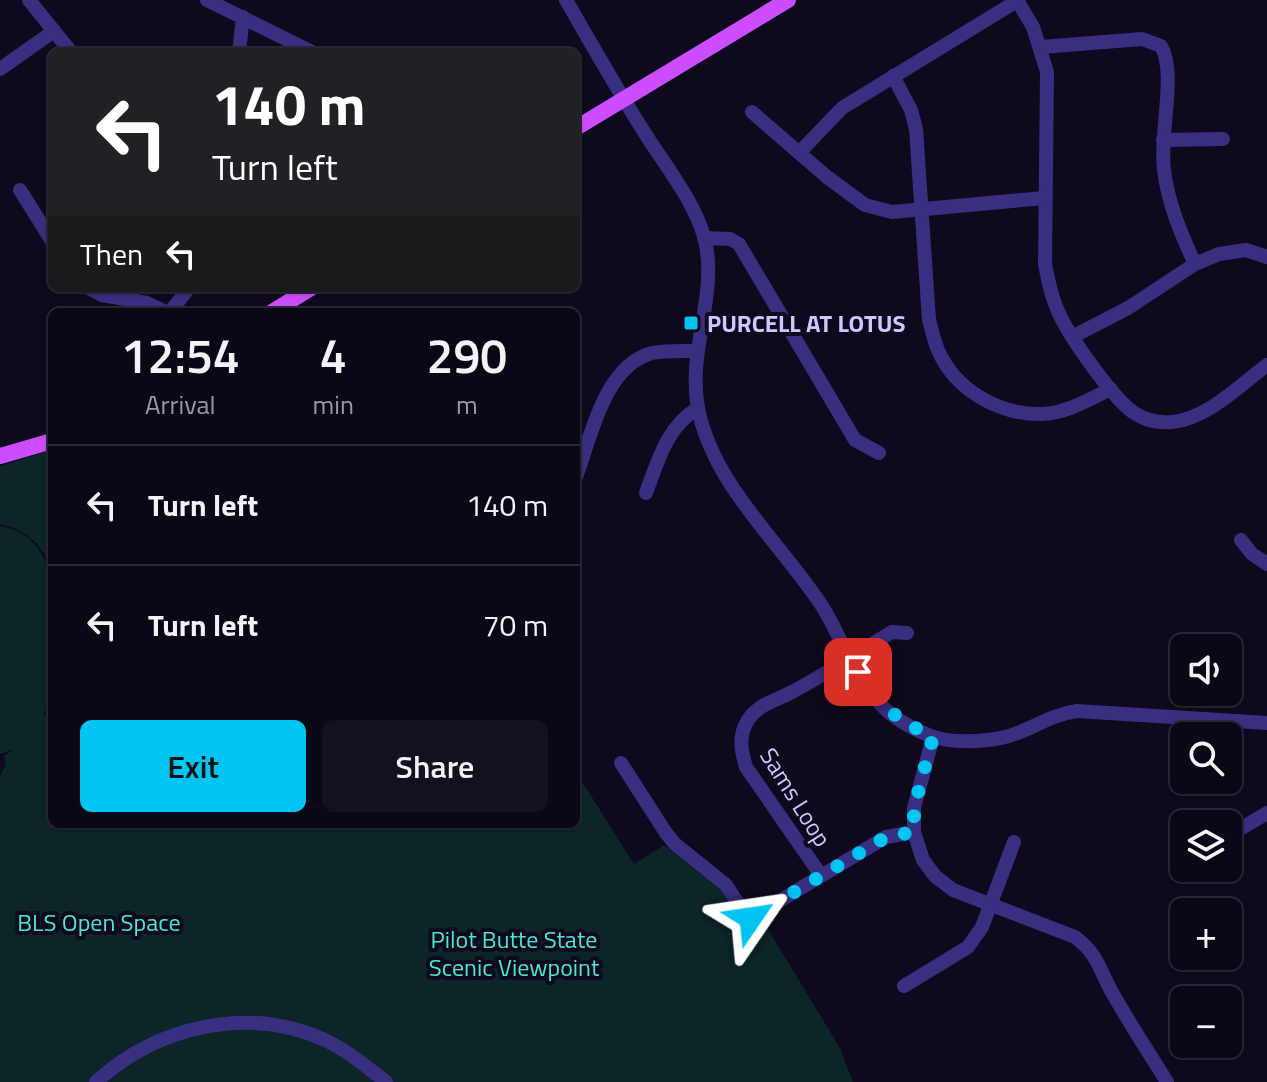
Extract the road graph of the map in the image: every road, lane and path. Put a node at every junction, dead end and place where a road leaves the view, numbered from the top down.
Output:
1 (29, 0) edge
2 (207, 0) edge
3 (566, 0) edge
4 (788, 0) edge
5 (1017, 0) edge
6 (243, 17) junction
7 (54, 31) junction
8 (1041, 47) junction
9 (68, 48) edge
10 (239, 48) edge
11 (304, 48) edge
12 (0, 69) edge
13 (893, 76) junction
14 (624, 100) junction
15 (752, 112) dead end
16 (580, 126) edge
17 (1223, 139) dead end
18 (1163, 140) junction
19 (799, 153) junction
20 (20, 190) dead end
21 (1044, 198) junction
22 (921, 209) junction
23 (48, 235) edge
24 (704, 238) junction
25 (1267, 257) edge
26 (1195, 264) junction
27 (96, 292) edge
28 (186, 292) edge
29 (304, 292) edge
30 (159, 308) edge
31 (172, 308) edge
32 (278, 308) edge
33 (1072, 337) junction
34 (696, 351) junction
35 (1267, 365) edge
36 (1111, 389) junction
37 (698, 408) junction
38 (48, 442) edge
39 (879, 453) dead end
40 (0, 456) edge
41 (580, 466) edge
42 (646, 493) dead end
43 (1241, 540) dead end
44 (1267, 564) edge
45 (907, 633) dead end
46 (850, 657) junction
47 (1267, 715) edge
48 (1267, 723) edge
49 (933, 737) junction
50 (991, 739) junction
51 (621, 763) dead end
52 (1267, 813) edge
53 (1242, 828) edge
54 (914, 832) junction
55 (1014, 842) dead end
56 (820, 874) junction
57 (990, 904) junction
58 (904, 986) dead end
59 (96, 1082) edge
60 (386, 1082) edge
61 (1167, 1082) edge

1 - 7 street
2 - 6 street
3 - 14 street
4 - 14 main road
5 - 8 street
5 - 13 street
6 - 10 street
6 - 11 street
7 - 9 street
7 - 12 street
8 - 18 street
8 - 21 street
13 - 19 street
13 - 22 street
14 - 16 main road
14 - 24 street
15 - 19 street
17 - 18 street
18 - 26 street
19 - 22 street
20 - 23 street
21 - 22 street
21 - 33 street
22 - 36 street
24 - 34 street
24 - 39 street
25 - 26 street
26 - 33 street
27 - 30 street
28 - 31 street
29 - 32 main road
33 - 36 street
34 - 37 street
34 - 41 street
35 - 36 street
37 - 42 street
37 - 46 street
38 - 40 main road
43 - 44 street
45 - 46 street
46 - 49 street
46 - 56 street, Sams Loop
47 - 50 street
48 - 50 street
49 - 50 street
49 - 54 street
51 - 56 street
52 - 53 street
54 - 56 street
54 - 57 street
55 - 57 street
57 - 58 street
57 - 61 street
59 - 60 street

